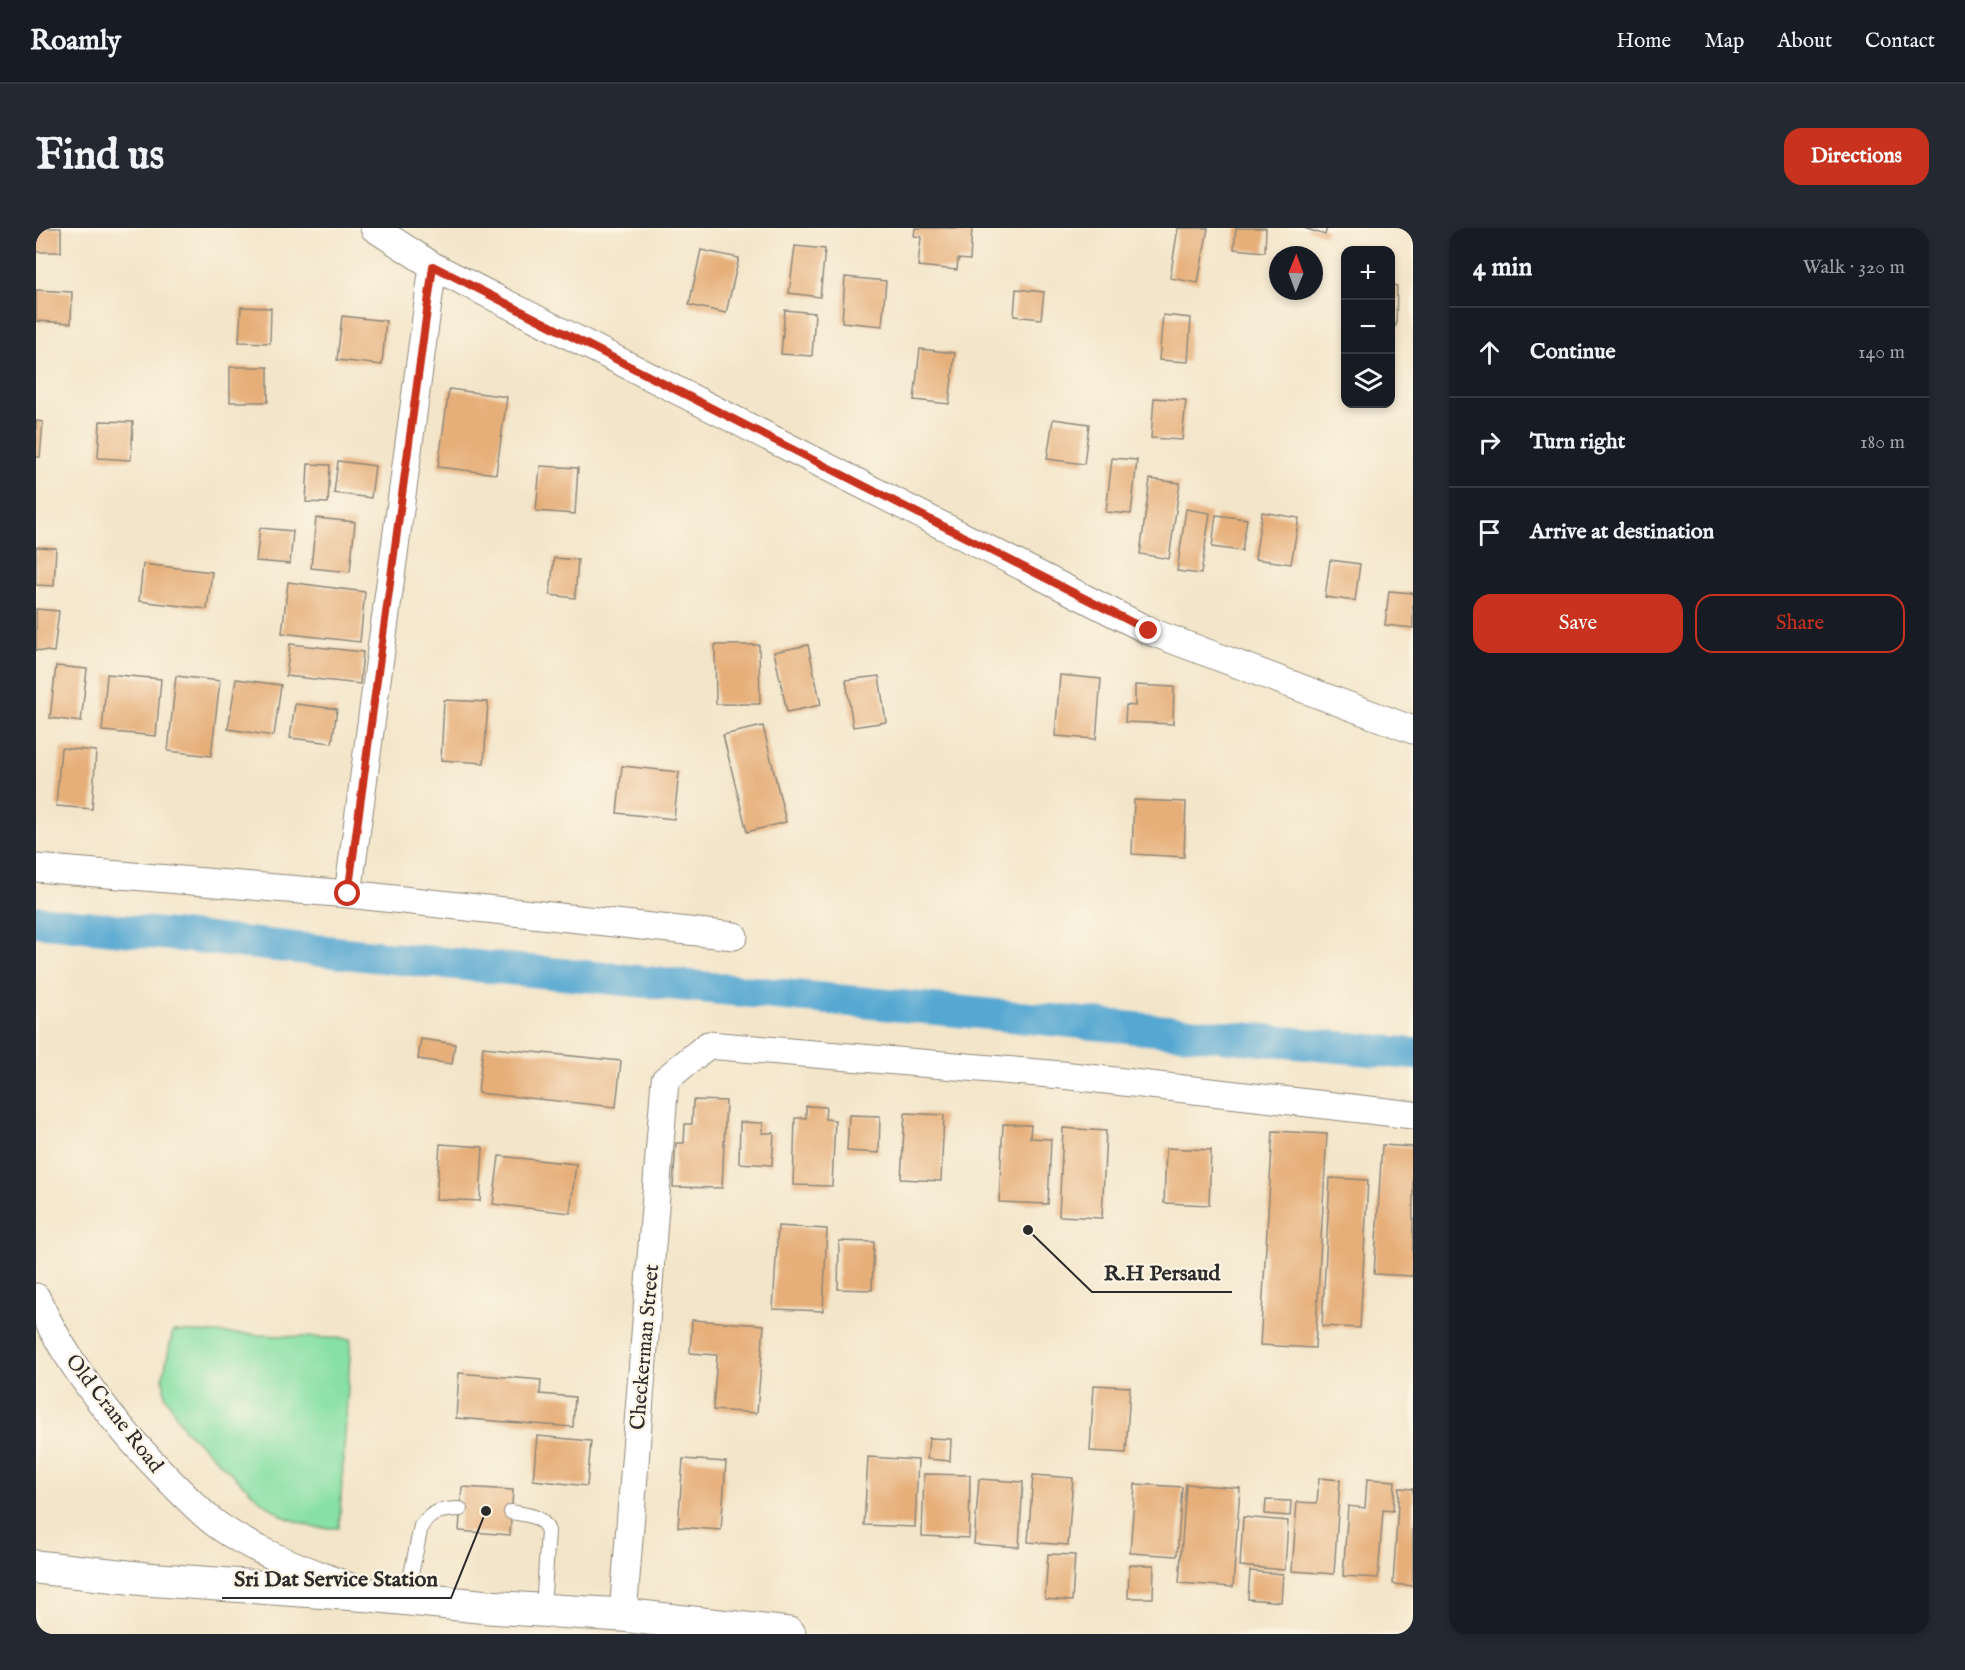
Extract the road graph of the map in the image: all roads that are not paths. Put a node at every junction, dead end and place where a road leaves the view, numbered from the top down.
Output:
1 (374, 228) edge
2 (433, 266) junction
3 (1413, 730) edge
4 (36, 868) edge
5 (348, 894) junction
6 (734, 936) dead end
7 (1413, 1115) edge
8 (36, 1297) edge
9 (460, 1509) dead end
10 (512, 1512) dead end
11 (36, 1567) edge
12 (370, 1595) junction
13 (406, 1599) junction
14 (543, 1610) junction
15 (623, 1615) junction
16 (789, 1634) edge

1 - 2 street
2 - 3 street
2 - 5 street
4 - 5 street
5 - 6 street
7 - 15 street, Checkerman Street
8 - 12 street, Old Crane Road
9 - 13 lane
10 - 14 lane
11 - 12 main road
12 - 13 main road
13 - 14 main road
14 - 15 main road
15 - 16 main road

